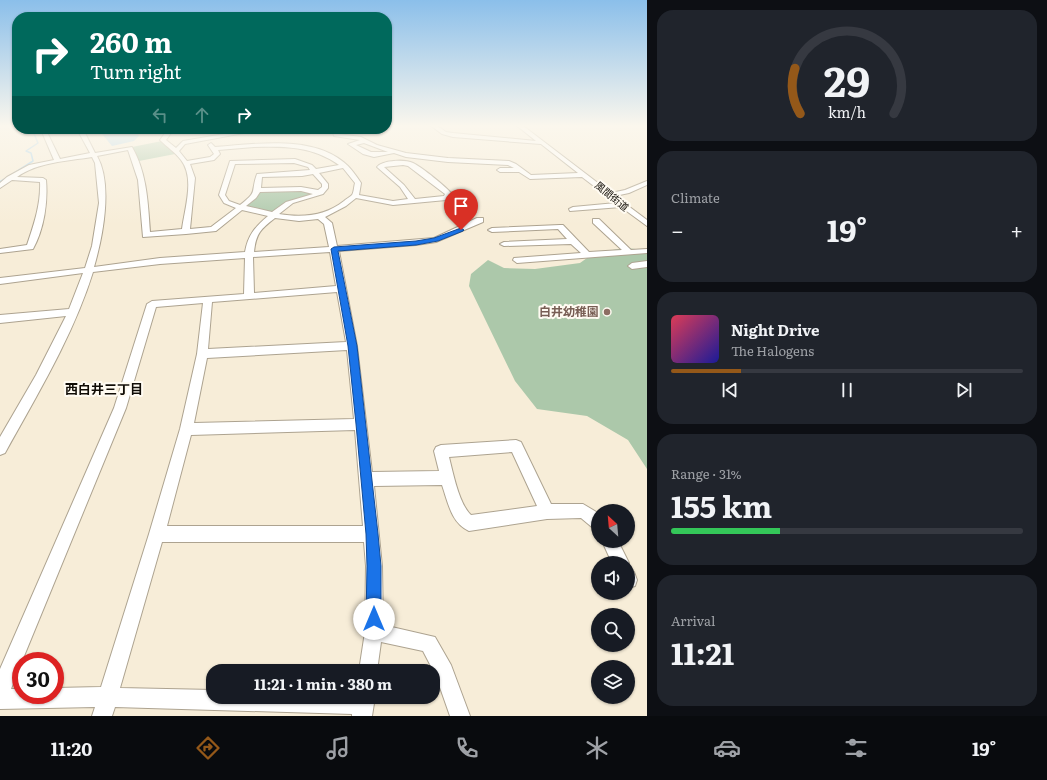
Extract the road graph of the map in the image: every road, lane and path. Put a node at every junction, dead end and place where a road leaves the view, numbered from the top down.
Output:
1 (72, 158) edge
2 (97, 158) edge
3 (134, 158) edge
4 (182, 158) edge
5 (213, 158) edge
6 (336, 158) edge
7 (437, 158) edge
8 (563, 158) edge
9 (58, 161) joint
10 (185, 163) junction
11 (344, 166) junction
12 (500, 170) dead end
13 (520, 170) junction
14 (316, 172) junction
15 (585, 175) junction
16 (9, 178) junction
17 (647, 183) edge
18 (0, 186) edge
19 (258, 190) junction
20 (321, 193) junction
21 (355, 196) junction
22 (611, 196) junction
23 (412, 201) junction
24 (622, 205) junction
25 (241, 207) junction
26 (573, 208) dead end
27 (273, 215) junction
28 (321, 217) junction
29 (480, 220) dead end
30 (596, 221) dead end
31 (647, 224) edge
32 (492, 230) dead end
33 (186, 232) junction
34 (574, 241) junction
35 (504, 244) dead end
36 (334, 249) junction
37 (0, 251) edge
38 (647, 251) edge
39 (629, 252) junction
40 (250, 254) junction
41 (588, 256) junction
42 (517, 260) dead end
43 (647, 264) edge
44 (632, 266) dead end
45 (90, 269) junction
46 (0, 281) edge
47 (341, 289) junction
48 (249, 296) junction
49 (208, 299) junction
50 (73, 312) junction
51 (0, 319) edge
52 (352, 346) junction
53 (202, 354) junction
54 (361, 424) junction
55 (186, 430) junction
56 (0, 449) edge
57 (447, 478) junction
58 (366, 479) junction
59 (547, 512) junction
60 (591, 518) edge
61 (157, 534) junction
62 (372, 534) junction
63 (374, 632) junction
64 (369, 664) edge
65 (0, 692) edge
66 (107, 696) junction
67 (0, 699) edge
68 (364, 706) edge
69 (102, 716) edge
70 (460, 716) edge

1 - 9 street
2 - 45 street
3 - 33 street
4 - 10 street
5 - 10 street
6 - 11 street
7 - 13 street
8 - 15 street, 風間街道
9 - 16 street
10 - 33 street
11 - 14 street
11 - 21 street
12 - 13 street
13 - 15 street
14 - 19 street
14 - 20 street
14 - 25 street
15 - 22 street, 風間街道
16 - 18 street
16 - 37 street
17 - 22 street
19 - 20 street
19 - 25 street
20 - 27 street
21 - 23 street
21 - 28 street
22 - 24 street, 風間街道
23 - 23 street
24 - 26 street
24 - 31 street, 風間街道
25 - 27 street
25 - 33 street
27 - 28 street
27 - 40 street
28 - 36 street
29 - 36 street
30 - 39 street
32 - 34 street
34 - 35 street
34 - 41 street
36 - 40 street
36 - 47 street
38 - 39 street
39 - 41 street
40 - 45 street
40 - 48 street
41 - 42 street
43 - 44 street
45 - 46 street
45 - 50 street
47 - 48 street
47 - 52 street
48 - 49 street
49 - 53 street
49 - 65 street
50 - 51 street
50 - 56 street
52 - 53 street
52 - 54 street
53 - 55 street
54 - 55 street
54 - 58 street
55 - 61 street
57 - 58 street
57 - 59 street
57 - 59 street
58 - 62 street
59 - 60 street
61 - 62 street
61 - 66 street
62 - 63 street
63 - 64 street
63 - 70 street
66 - 67 street
66 - 68 street
66 - 69 street

